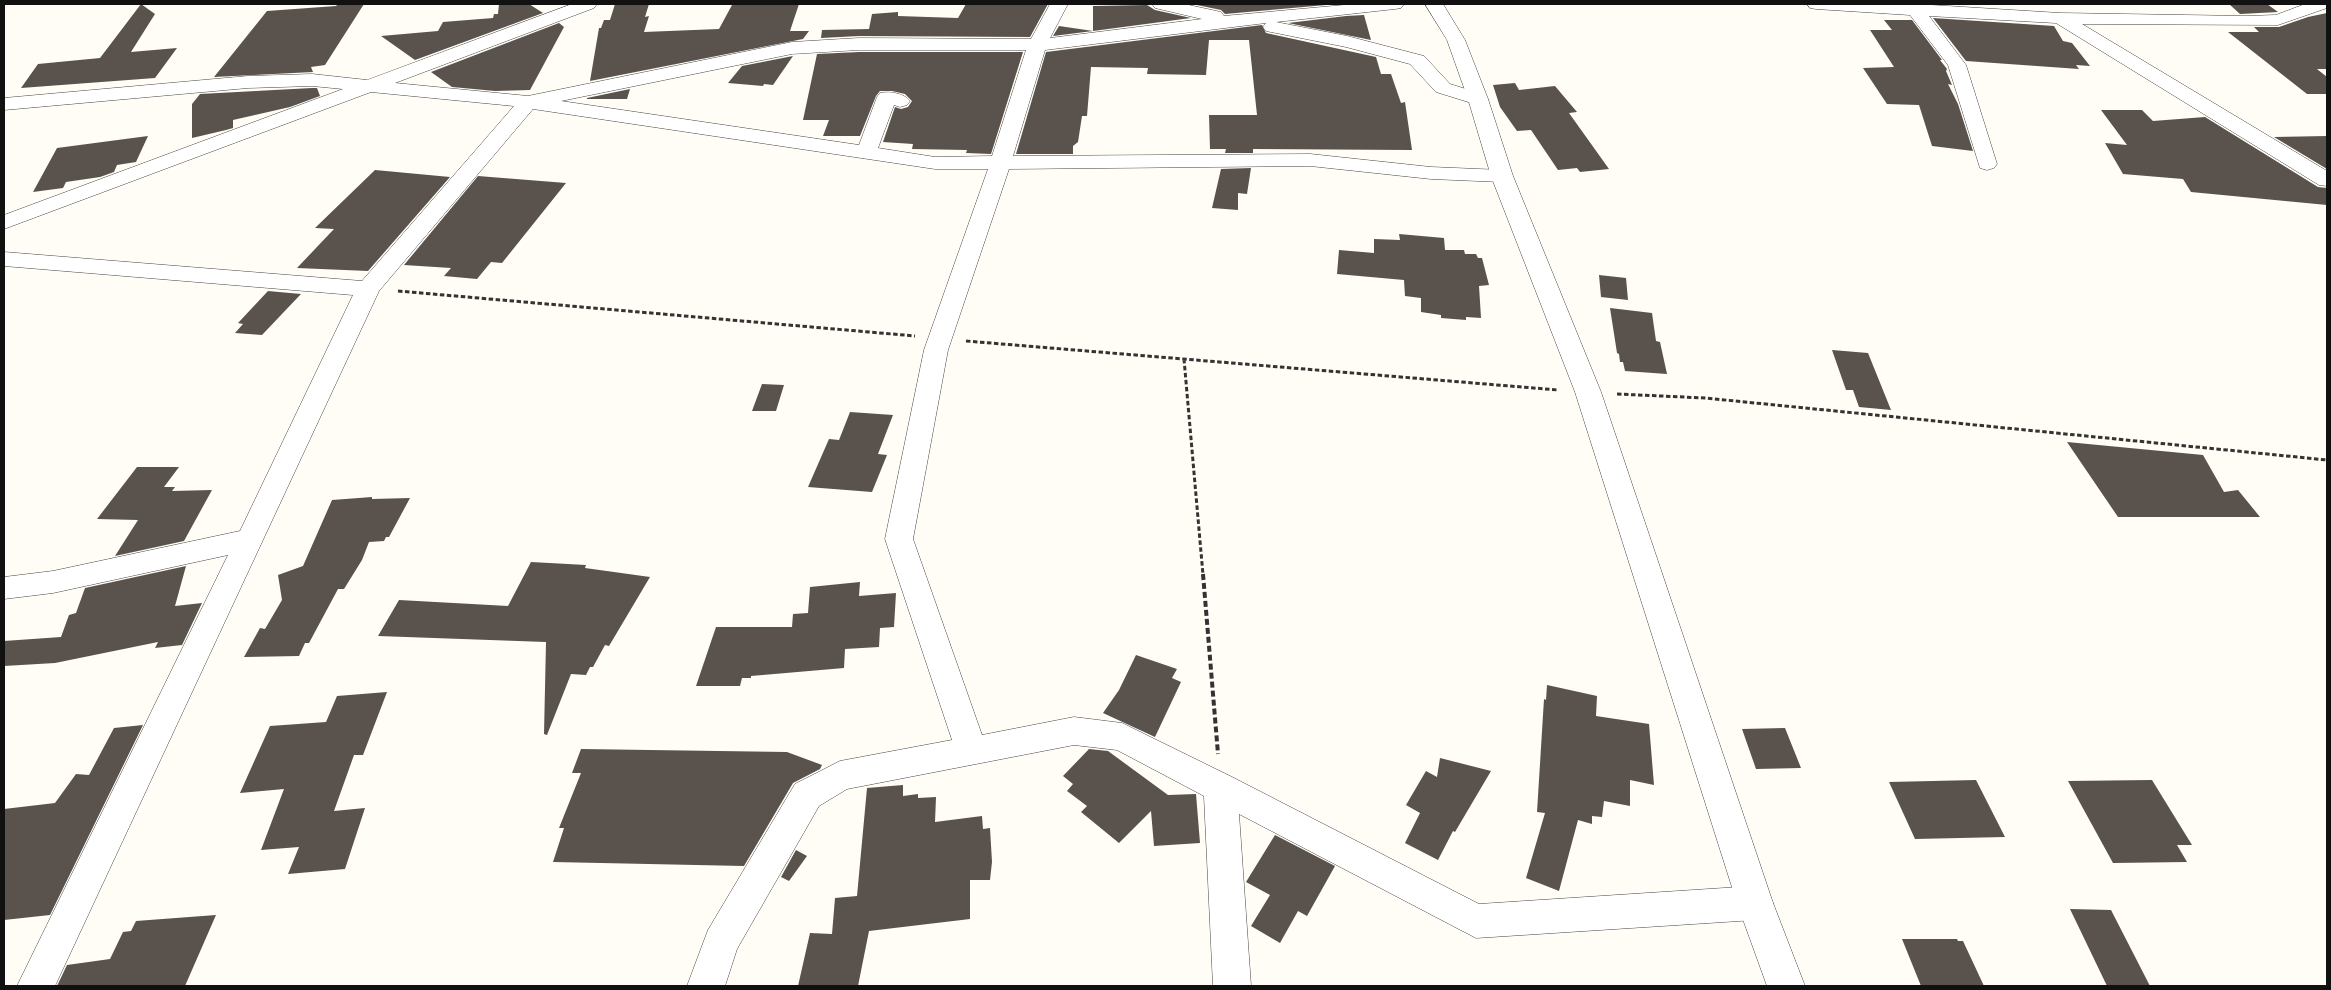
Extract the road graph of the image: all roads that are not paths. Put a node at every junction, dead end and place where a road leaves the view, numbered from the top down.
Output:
1 (588, 4) edge
2 (1059, 4) edge
3 (1160, 4) edge
4 (1394, 4) edge
5 (1434, 4) edge
6 (1816, 4) edge
7 (2321, 4) edge
8 (1917, 7) edge
9 (2092, 11) edge
10 (2060, 18) junction
11 (1234, 20) junction
12 (1037, 45) junction
13 (370, 86) junction
14 (1478, 99) junction
15 (900, 101) dead end
16 (528, 102) junction
17 (4, 104) edge
18 (866, 153) junction
19 (1000, 163) junction
20 (1987, 164) dead end
21 (1502, 176) junction
22 (2327, 180) edge
23 (4, 222) edge
24 (4, 259) edge
25 (368, 289) junction
26 (250, 540) junction
27 (4, 588) edge
28 (971, 749) junction
29 (1220, 787) junction
30 (1755, 903) junction
31 (36, 986) edge
32 (706, 986) edge
33 (1232, 986) edge
34 (1786, 986) edge

1 - 13 street
2 - 12 street
3 - 11 street
4 - 11 street
5 - 14 street
6 - 8 street
7 - 9 street
8 - 10 street
8 - 20 street
9 - 10 street
10 - 22 street
11 - 12 street
11 - 14 street
12 - 16 street
12 - 19 street
13 - 16 street
13 - 17 street
13 - 23 street
14 - 21 street
15 - 18 street
16 - 18 street
16 - 25 street
18 - 19 street
19 - 21 street
19 - 28 street
21 - 30 street
24 - 25 street
25 - 26 street
26 - 27 street
26 - 31 street
28 - 29 street
28 - 32 street
29 - 30 street
29 - 33 street
30 - 34 street

